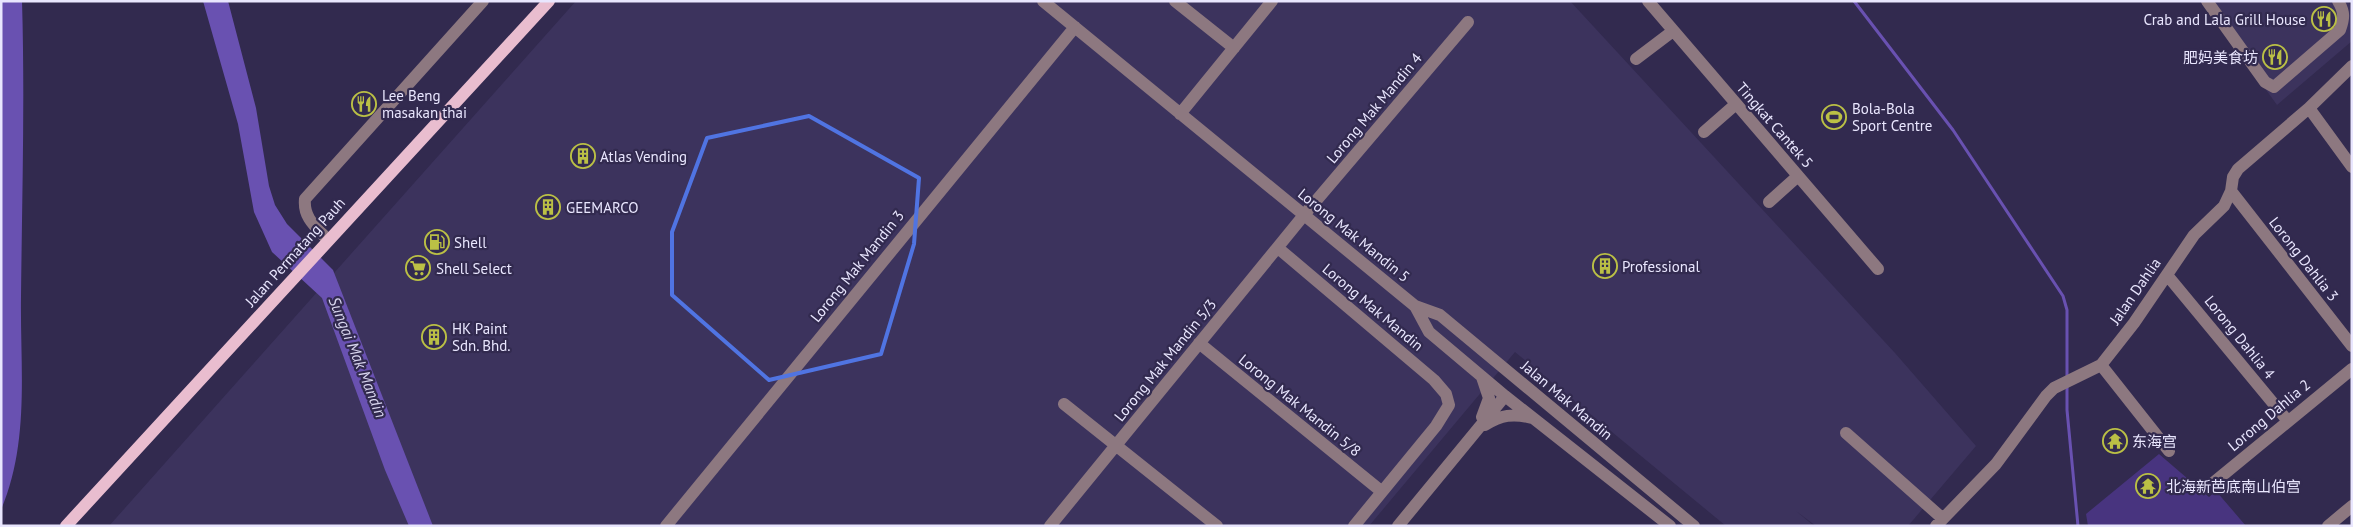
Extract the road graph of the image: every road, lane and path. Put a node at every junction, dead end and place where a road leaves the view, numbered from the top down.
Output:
1 (484, 1) edge
2 (549, 1) edge
3 (1043, 1) edge
4 (1175, 1) edge
5 (1272, 1) edge
6 (1648, 1) edge
7 (2207, 1) edge
8 (2338, 1) edge
9 (1468, 22) dead end
10 (1075, 27) junction
11 (1673, 31) junction
12 (1234, 48) junction
13 (1636, 59) dead end
14 (2352, 66) edge
15 (1736, 104) junction
16 (2310, 108) junction
17 (1180, 114) junction
18 (1704, 132) dead end
19 (2352, 168) edge
20 (1798, 176) junction
21 (2231, 191) junction
22 (1769, 202) dead end
23 (1304, 215) junction
24 (328, 240) junction
25 (1278, 248) junction
26 (1878, 269) dead end
27 (2167, 275) junction
28 (1415, 306) junction
29 (1199, 343) junction
30 (2352, 346) edge
31 (1494, 358) junction
32 (2101, 365) junction
33 (2352, 369) edge
34 (1481, 375) junction
35 (1505, 396) junction
36 (1064, 404) dead end
37 (1545, 404) junction
38 (1536, 419) junction
39 (2287, 420) junction
40 (1846, 433) dead end
41 (1469, 438) junction
42 (1116, 446) junction
43 (2169, 451) dead end
44 (2207, 488) dead end
45 (1381, 491) junction
46 (2352, 506) edge
47 (1939, 522) edge
48 (66, 526) edge
49 (666, 526) edge
50 (1050, 526) edge
51 (1217, 526) edge
52 (1354, 526) edge
53 (1398, 526) edge
54 (1670, 526) edge
55 (1694, 526) edge
56 (2328, 526) edge

1 - 24 street
2 - 24 main road, Jalan Permatang Pauh
3 - 10 street, Lorong Mak Mandin 5
4 - 12 street
5 - 12 street
6 - 11 street, Tingkat Cantek 5
7 - 8 street
9 - 23 street, Lorong Mak Mandin 4
10 - 17 street, Lorong Mak Mandin 5
10 - 49 street, Lorong Mak Mandin 3
11 - 13 street
11 - 15 street, Tingkat Cantek 5
12 - 17 street
14 - 16 street, Jalan Dahlia
15 - 18 street
15 - 20 street, Tingkat Cantek 5
16 - 19 street
16 - 21 street, Jalan Dahlia
17 - 23 street, Lorong Mak Mandin 5
20 - 22 street
20 - 26 street, Tingkat Cantek 5
21 - 27 street, Jalan Dahlia
21 - 30 street, Lorong Dahlia 3
23 - 25 street, Lorong Mak Mandin 5/3
23 - 28 street, Lorong Mak Mandin 5
24 - 48 main road, Jalan Permatang Pauh
25 - 29 street, Lorong Mak Mandin 5/3
25 - 45 street, Lorong Mak Mandin
27 - 32 street, Jalan Dahlia
27 - 39 street, Lorong Dahlia 4
28 - 31 street, Jalan Mak Mandin
28 - 34 street, Lorong Mak Mandin 5
29 - 42 street, Lorong Mak Mandin 5/3
29 - 45 street, Lorong Mak Mandin 5/8
31 - 35 street
31 - 37 street, Jalan Mak Mandin
32 - 43 street
32 - 47 street, Jalan Dahlia
33 - 39 street, Lorong Dahlia 2
34 - 35 street, Lorong Mak Mandin 5
34 - 41 street
35 - 37 street
35 - 38 street
35 - 41 street
36 - 42 street
37 - 55 street, Jalan Mak Mandin
38 - 41 street
38 - 54 street
39 - 44 street, Lorong Dahlia 2
40 - 47 street
41 - 53 street
42 - 50 street, Lorong Mak Mandin 5/3
42 - 51 street
45 - 52 street
46 - 56 street

